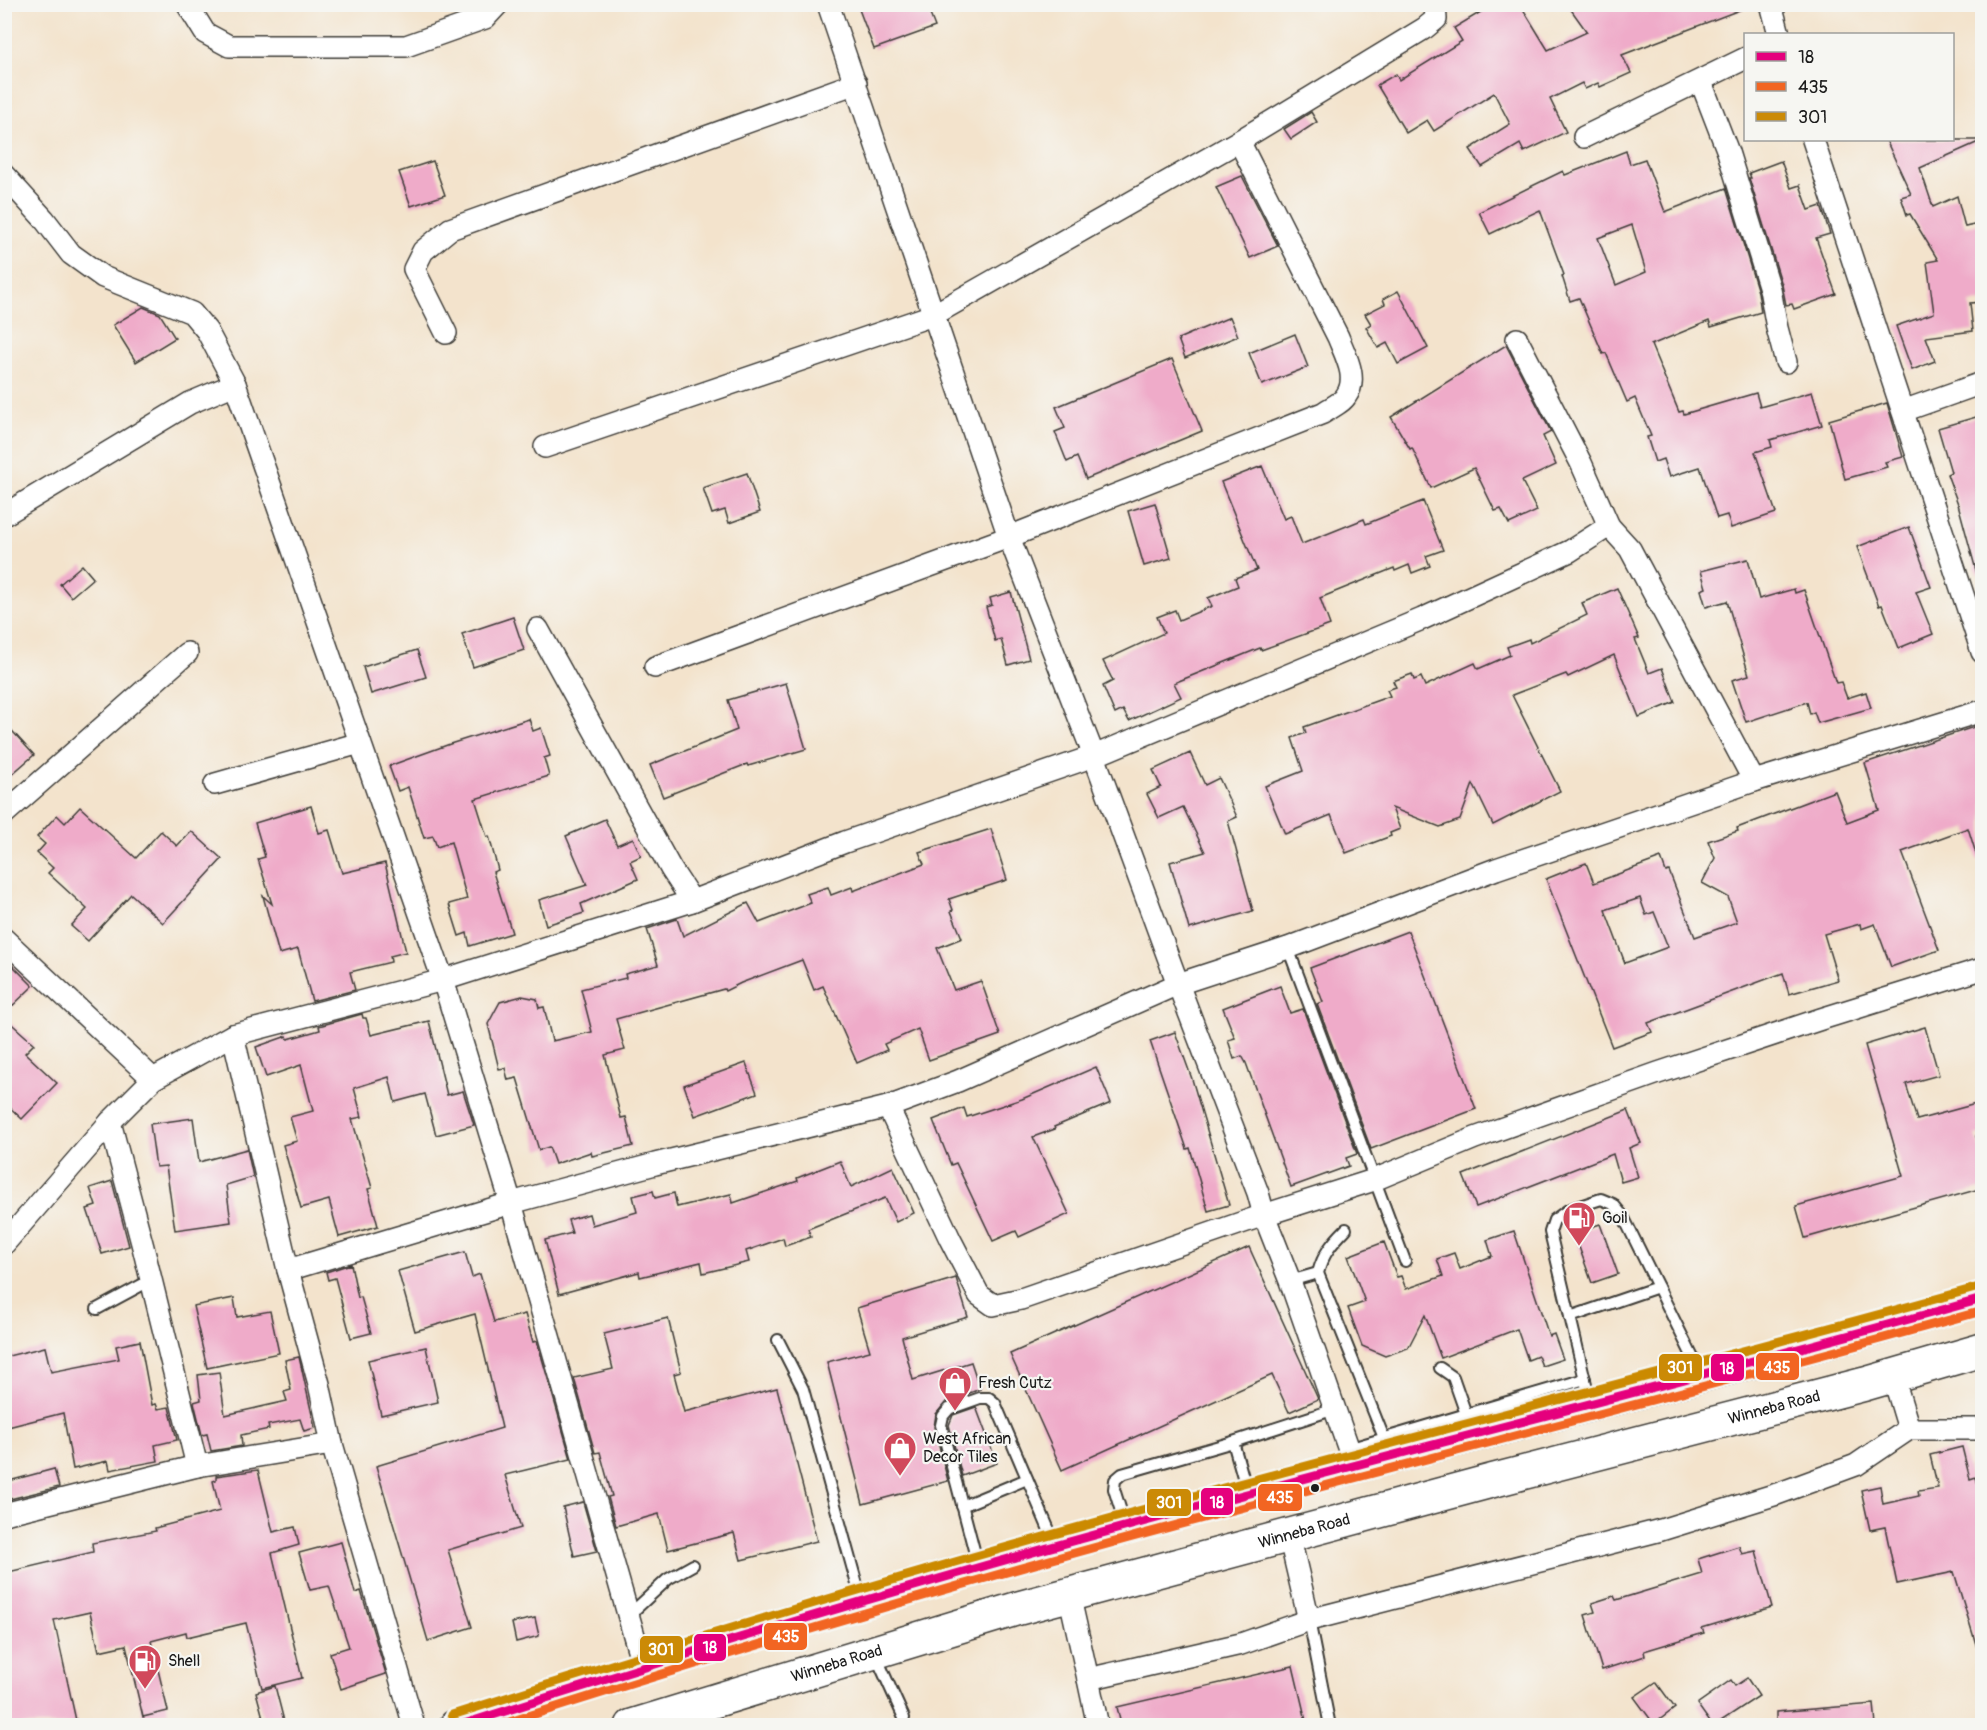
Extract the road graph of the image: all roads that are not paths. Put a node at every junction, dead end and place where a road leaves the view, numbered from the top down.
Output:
1 (187, 4) edge
2 (498, 4) edge
3 (828, 4) edge
4 (1435, 4) edge
5 (1771, 4) edge
6 (1779, 33) edge
7 (1744, 59) edge
8 (1701, 82) junction
9 (856, 83) junction
10 (1584, 137) dead end
11 (1239, 141) junction
12 (1814, 141) edge
13 (4, 175) edge
14 (933, 315) junction
15 (446, 333) dead end
16 (1517, 339) dead end
17 (1786, 363) dead end
18 (1983, 383) edge
19 (235, 384) junction
20 (1903, 411) junction
21 (545, 447) dead end
22 (4, 515) edge
23 (1609, 526) junction
24 (1009, 537) junction
25 (538, 629) dead end
26 (1983, 652) edge
27 (187, 653) dead end
28 (655, 667) dead end
29 (1983, 711) edge
30 (360, 743) junction
31 (1094, 756) junction
32 (1754, 781) junction
33 (215, 784) dead end
34 (4, 814) edge
35 (692, 901) junction
36 (4, 939) edge
37 (1288, 948) junction
38 (1983, 969) edge
39 (443, 980) junction
40 (1178, 984) junction
41 (233, 1035) junction
42 (153, 1079) junction
43 (888, 1107) junction
44 (110, 1122) junction
45 (1374, 1180) junction
46 (511, 1203) junction
47 (1264, 1215) junction
48 (1346, 1229) dead end
49 (4, 1244) edge
50 (1405, 1261) dead end
51 (288, 1270) junction
52 (1318, 1273) junction
53 (151, 1280) junction
54 (1290, 1281) junction
55 (1658, 1287) junction
56 (1983, 1299) edge
57 (97, 1309) dead end
58 (1570, 1317) junction
59 (1903, 1322) junction
60 (778, 1340) dead end
61 (1983, 1350) edge
62 (1440, 1368) dead end
63 (1715, 1371) junction
64 (1879, 1380) junction
65 (1588, 1392) junction
66 (1335, 1409) junction
67 (1466, 1414) junction
68 (1909, 1429) junction
69 (1983, 1429) edge
70 (1682, 1432) junction
71 (1384, 1438) junction
72 (1233, 1442) junction
73 (332, 1444) junction
74 (1352, 1458) junction
75 (197, 1466) junction
76 (1027, 1479) junction
77 (1248, 1495) junction
78 (962, 1506) junction
79 (4, 1515) edge
80 (1126, 1527) junction
81 (1289, 1535) junction
82 (1056, 1547) junction
83 (693, 1565) dead end
84 (979, 1568) junction
85 (1069, 1594) junction
86 (862, 1602) junction
87 (628, 1616) junction
88 (1310, 1620) junction
89 (874, 1651) junction
90 (643, 1666) junction
91 (1088, 1679) junction
92 (904, 1718) dead end
93 (414, 1725) edge
94 (456, 1725) edge
95 (632, 1725) edge
96 (1098, 1725) edge
97 (1330, 1725) edge

1 - 2 street
3 - 9 street
4 - 11 street
5 - 6 street
7 - 8 street
8 - 10 street
8 - 17 street
9 - 14 street
9 - 15 street
11 - 14 street
11 - 24 street
12 - 20 street
13 - 19 street
14 - 21 street
14 - 24 street
16 - 23 street
18 - 20 street
19 - 22 street
19 - 30 street
20 - 26 street
23 - 31 street
23 - 32 street
24 - 28 street
24 - 31 street
25 - 35 street
27 - 34 street
29 - 32 street
30 - 33 street
30 - 39 street
31 - 35 street
31 - 40 street
32 - 37 street
35 - 39 street
36 - 42 street
37 - 40 street
37 - 45 lane
38 - 45 street
39 - 41 street
39 - 46 street
40 - 43 street
40 - 47 street
41 - 42 street
41 - 51 street
42 - 44 street
43 - 46 street
43 - 47 street
44 - 49 street
44 - 53 street
45 - 47 street
45 - 50 lane
46 - 51 street
46 - 87 street
47 - 54 street
48 - 52 lane
51 - 73 street
52 - 54 lane
52 - 71 lane
53 - 57 lane
53 - 75 street
54 - 66 street
55 - 58 lane
55 - 58 lane
55 - 63 lane
56 - 59 highway
58 - 65 lane
59 - 63 highway
59 - 64 highway
60 - 86 lane
61 - 64 highway, Winneba Road
62 - 67 lane
63 - 65 highway
63 - 70 highway
64 - 68 street
64 - 70 highway, Winneba Road
65 - 67 lane
65 - 74 highway
66 - 72 lane
66 - 74 street
67 - 71 lane
68 - 69 street
68 - 88 street
70 - 81 highway, Winneba Road
71 - 74 lane
72 - 77 lane
72 - 80 lane
73 - 75 street
73 - 93 street
74 - 77 highway
75 - 79 street
76 - 78 lane
76 - 78 lane
76 - 82 lane
77 - 80 highway
78 - 84 lane
80 - 82 highway
81 - 85 highway, Winneba Road
81 - 88 street
82 - 84 highway
83 - 87 lane
84 - 86 highway
85 - 89 highway, Winneba Road
85 - 91 street
86 - 90 highway
87 - 90 street
88 - 91 street
88 - 97 lane
89 - 92 lane
89 - 95 highway, Winneba Road
90 - 94 highway
91 - 96 street

